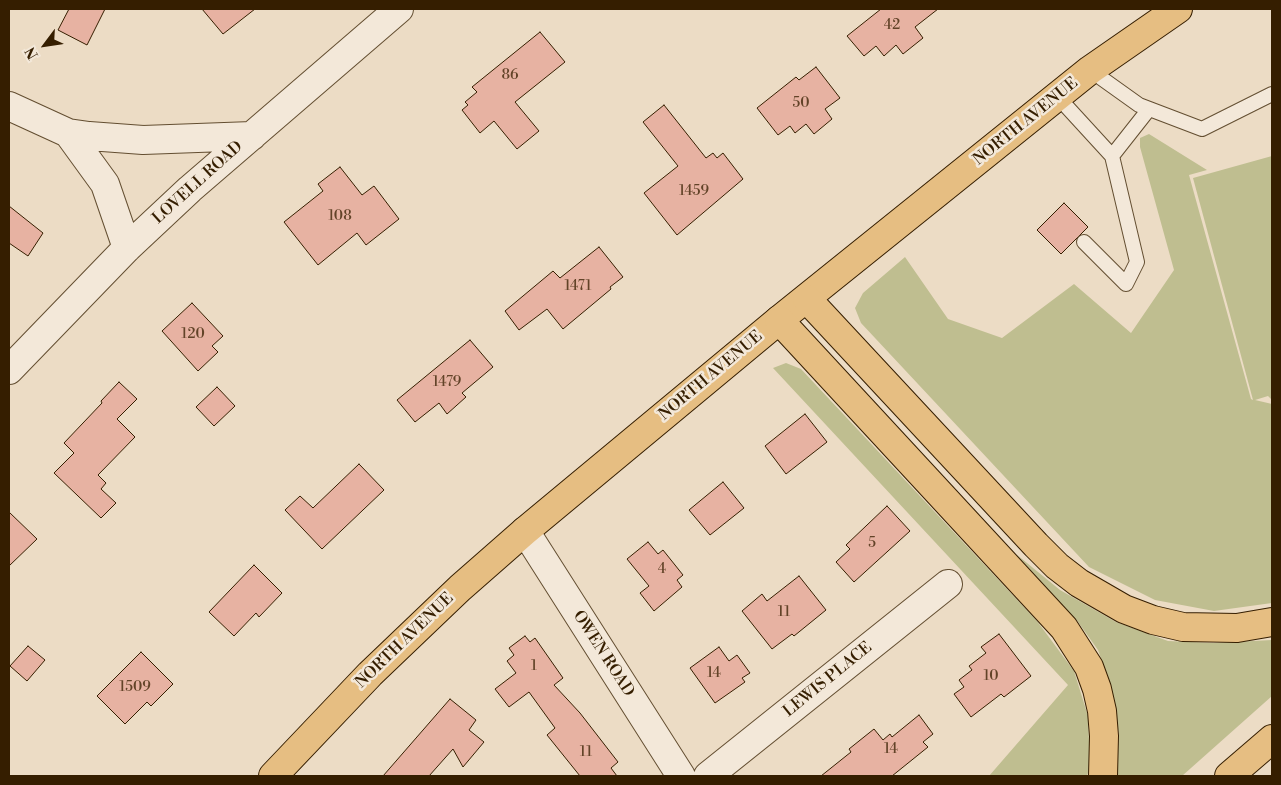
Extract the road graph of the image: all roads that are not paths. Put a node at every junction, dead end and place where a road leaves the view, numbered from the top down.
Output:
1 (399, 9) edge
2 (1178, 9) edge
3 (1090, 70) junction
4 (1272, 94) edge
5 (1057, 96) junction
6 (9, 106) edge
7 (1149, 109) junction
8 (68, 133) junction
9 (252, 136) junction
10 (1112, 156) junction
11 (1084, 242) dead end
12 (127, 248) junction
13 (807, 299) junction
14 (779, 320) junction
15 (9, 370) edge
16 (524, 531) junction
17 (948, 584) dead end
18 (1272, 622) edge
19 (1272, 738) edge
20 (273, 776) edge
21 (682, 776) edge
22 (708, 776) edge
23 (1103, 776) edge
24 (1229, 776) edge

1 - 9 street, LOVELL ROAD
2 - 3 main road, NORTH AVENUE
3 - 5 main road, NORTH AVENUE
3 - 7 lane
4 - 7 lane
5 - 10 lane
5 - 13 main road, NORTH AVENUE
6 - 8 street
7 - 10 lane
8 - 9 street
8 - 12 street
9 - 12 street, LOVELL ROAD
10 - 11 lane
12 - 15 street, LOVELL ROAD
13 - 14 main road, NORTH AVENUE
13 - 18 main road
14 - 16 main road, NORTH AVENUE
14 - 23 main road
16 - 20 main road, NORTH AVENUE
16 - 21 street, OWEN ROAD
17 - 22 street, LEWIS PLACE
19 - 24 main road

